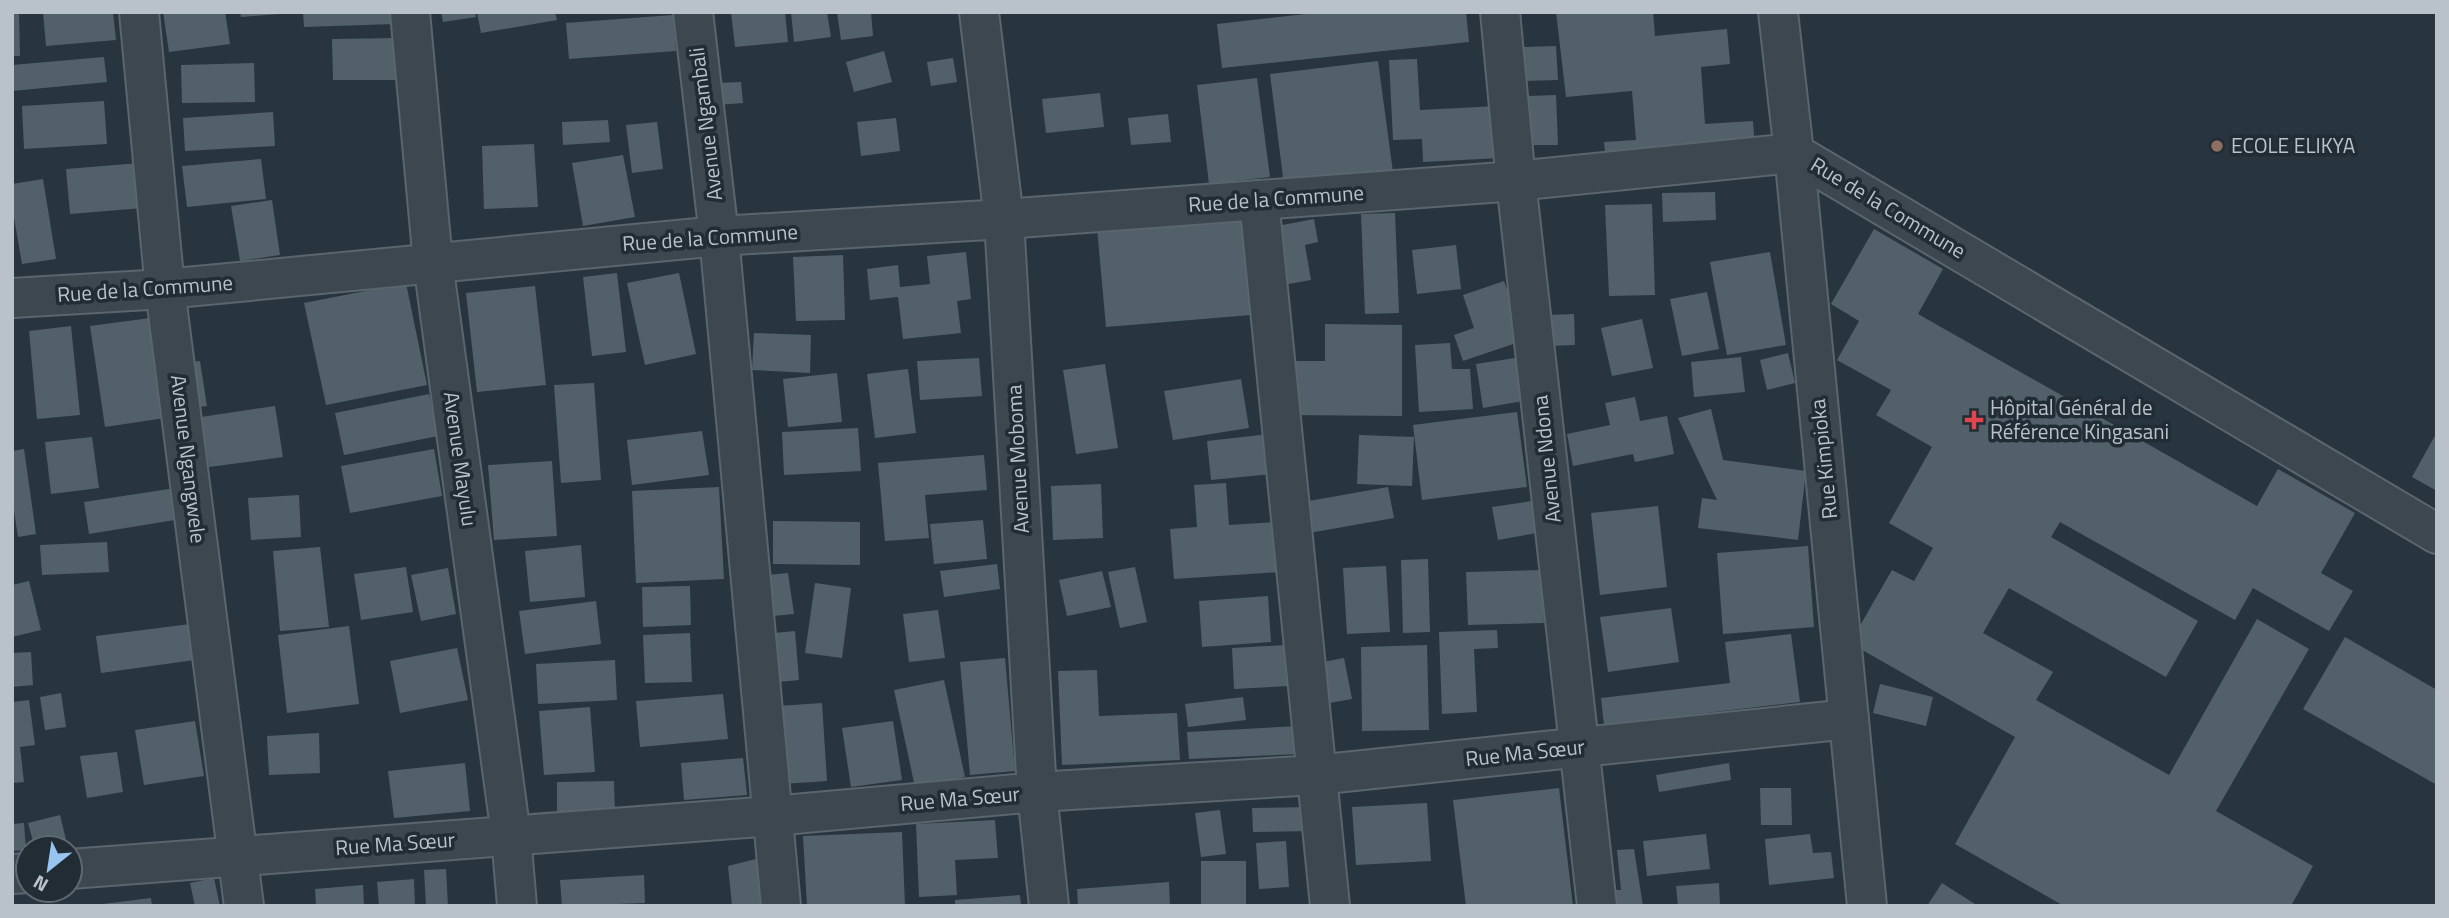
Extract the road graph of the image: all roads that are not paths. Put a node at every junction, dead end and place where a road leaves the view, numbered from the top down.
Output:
1 (139, 12) edge
2 (410, 12) edge
3 (693, 12) edge
4 (979, 12) edge
5 (1500, 12) edge
6 (1778, 12) edge
7 (1794, 153) junction
8 (1516, 181) junction
9 (1259, 200) junction
10 (1003, 219) junction
11 (719, 236) junction
12 (433, 263) junction
13 (165, 289) junction
14 (12, 298) edge
15 (2437, 534) edge
16 (1849, 719) junction
17 (1579, 748) junction
18 (1316, 775) junction
19 (1037, 792) junction
20 (772, 816) junction
21 (511, 835) junction
22 (240, 855) junction
23 (84, 868) edge
24 (244, 906) edge
25 (517, 906) edge
26 (782, 906) edge
27 (1049, 906) edge
28 (1330, 906) edge
29 (1597, 906) edge
30 (1867, 906) edge

1 - 13 street, Avenue Ngangwele
2 - 12 street, Avenue Mayulu
3 - 11 street, Avenue Ngambali
4 - 10 street, Avenue Moboma
5 - 8 street, Avenue Ndona
6 - 7 street, Rue Kimpioka
7 - 8 street, Rue de la Commune
7 - 15 street, Rue de la Commune
7 - 16 street, Rue Kimpioka
8 - 9 street, Rue de la Commune
8 - 17 street, Avenue Ndona
9 - 10 street, Rue de la Commune
9 - 18 street
10 - 11 street, Rue de la Commune
10 - 19 street, Avenue Moboma
11 - 12 street, Rue de la Commune
11 - 20 street, Avenue Ngambali
12 - 13 street, Rue de la Commune
12 - 21 street, Avenue Mayulu
13 - 14 street, Rue de la Commune
13 - 22 street, Avenue Ngangwele
16 - 17 street, Rue Ma Sœur
16 - 30 street, Rue Kimpioka
17 - 18 street, Rue Ma Sœur
17 - 29 street, Avenue Ndona
18 - 19 street, Rue Ma Sœur
18 - 28 street
19 - 20 street, Rue Ma Sœur
19 - 27 street, Avenue Moboma
20 - 21 street, Rue Ma Sœur
20 - 26 street, Avenue Ngambali
21 - 22 street, Rue Ma Sœur
21 - 25 street, Avenue Mayulu
22 - 23 street, Rue Ma Sœur
22 - 24 street, Avenue Ngangwele

